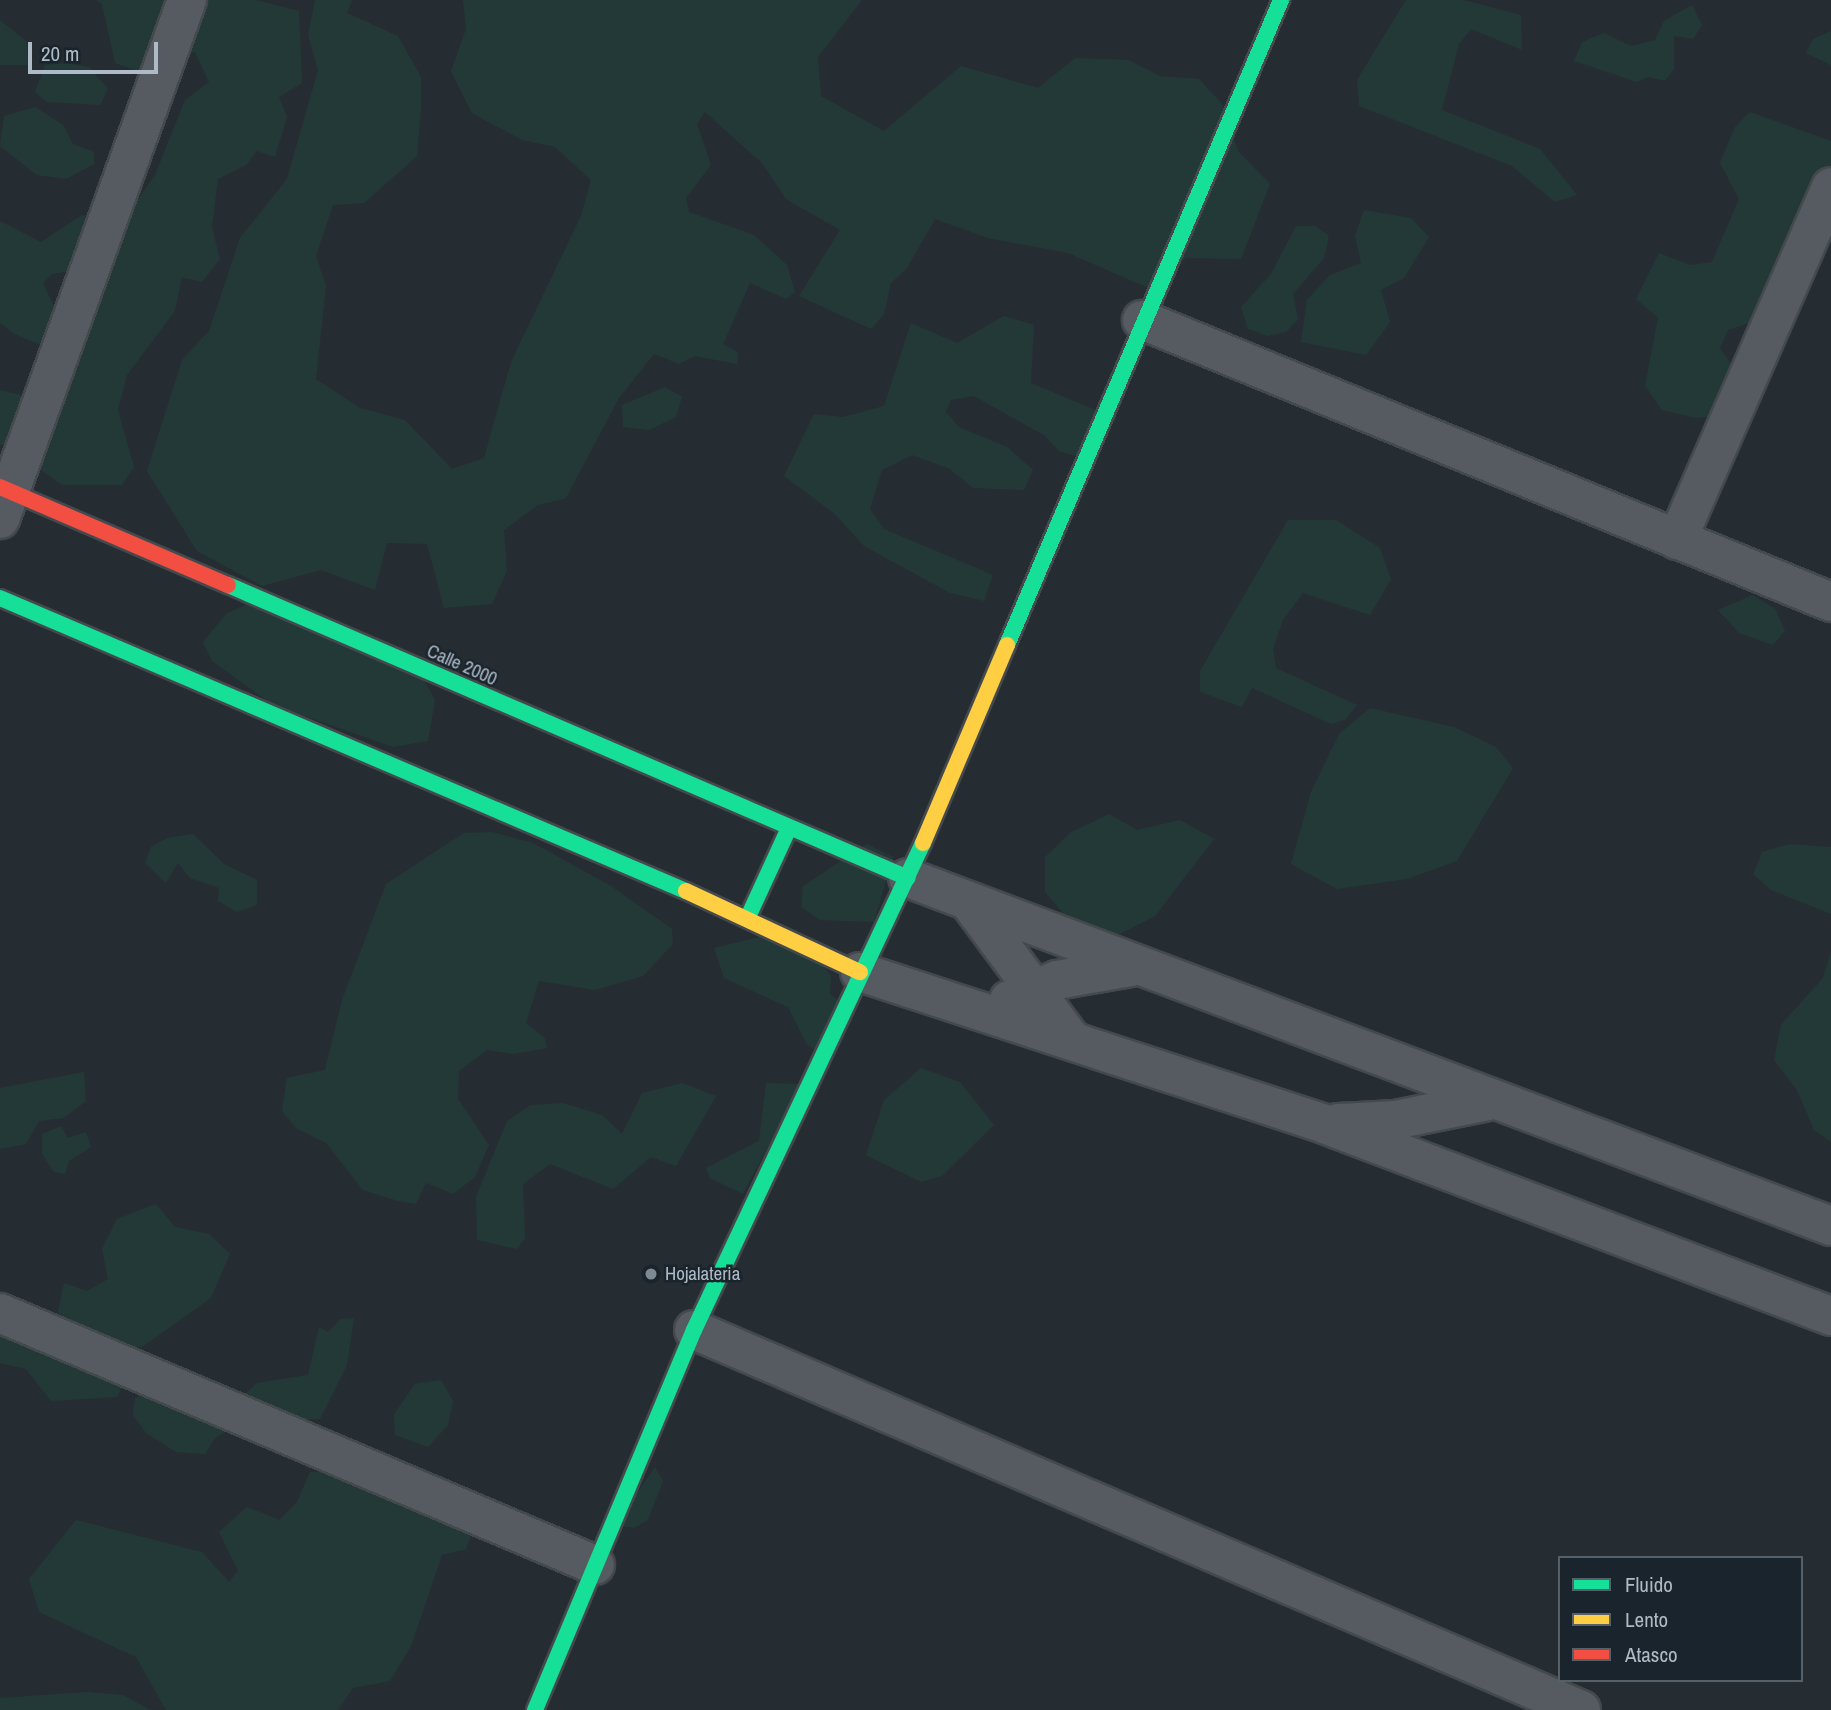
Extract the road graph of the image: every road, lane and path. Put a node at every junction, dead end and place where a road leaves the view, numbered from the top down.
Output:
1 (187, 0) edge
2 (1281, 0) edge
3 (1831, 187) edge
4 (1142, 320) junction
5 (4, 499) edge
6 (1677, 540) junction
7 (0, 598) edge
8 (1831, 602) edge
9 (788, 830) junction
10 (908, 878) junction
11 (967, 900) junction
12 (748, 917) junction
13 (1131, 967) junction
14 (860, 972) junction
15 (1031, 993) junction
16 (985, 1008) junction
17 (1072, 1041) junction
18 (1488, 1101) junction
19 (1324, 1124) junction
20 (1831, 1226) edge
21 (0, 1314) edge
22 (1831, 1317) edge
23 (694, 1330) junction
24 (595, 1565) junction
25 (535, 1710) edge
26 (1581, 1710) edge

1 - 5 street
2 - 4 street
3 - 6 street
4 - 6 street
4 - 10 street
5 - 9 street, Calle 2000
6 - 8 street
7 - 12 street
9 - 10 street, Calle 2000
9 - 12 street
10 - 11 street
10 - 14 street
11 - 13 street
11 - 15 street
12 - 14 street
13 - 15 street
13 - 18 street
14 - 16 street
14 - 23 street
15 - 16 street
15 - 17 street
16 - 17 street
17 - 19 street
18 - 19 street
18 - 20 street
19 - 22 street
21 - 24 street
23 - 24 street
23 - 26 street
24 - 25 street

